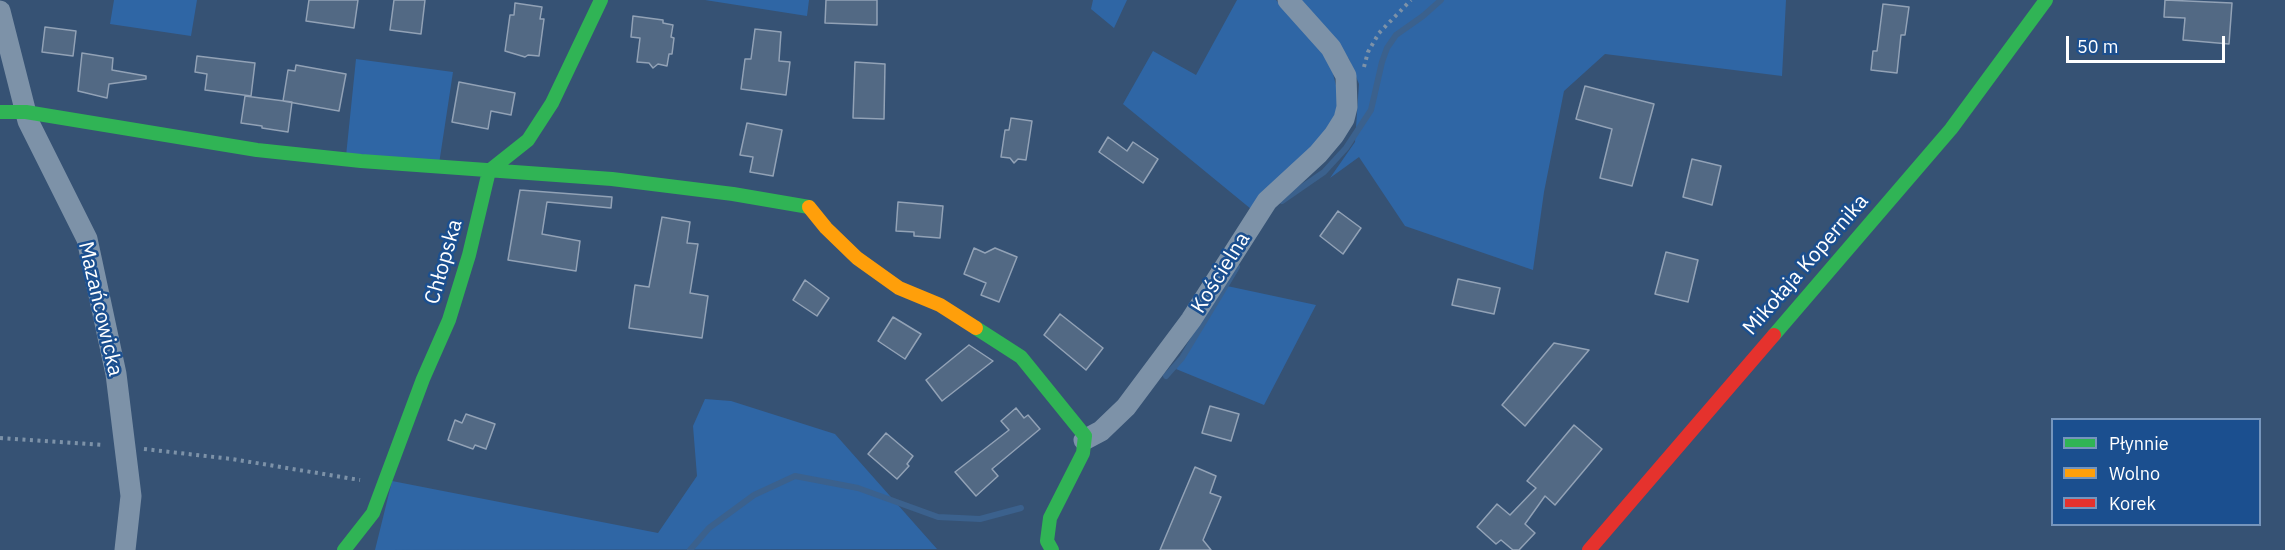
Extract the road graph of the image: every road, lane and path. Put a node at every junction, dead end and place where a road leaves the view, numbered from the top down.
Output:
1 (601, 0) edge
2 (1288, 0) edge
3 (1412, 0) edge
4 (2046, 0) edge
5 (0, 11) edge
6 (1362, 74) dead end
7 (0, 112) edge
8 (26, 112) junction
9 (489, 171) junction
10 (0, 438) edge
11 (1084, 440) junction
12 (125, 447) junction
13 (384, 484) junction
14 (125, 550) edge
15 (345, 550) edge
16 (1052, 550) edge
17 (1589, 550) edge

1 - 9 street
2 - 11 street, Kościelna
3 - 6 path
4 - 17 street, Mikołaja Kopernika
5 - 8 street, Mazańcowicka
7 - 8 street
8 - 9 street
8 - 12 street, Mazańcowicka
9 - 11 street
9 - 13 street, Chłopska
10 - 12 path
11 - 16 street
12 - 13 path
12 - 14 street, Mazańcowicka
13 - 15 street, Chłopska

